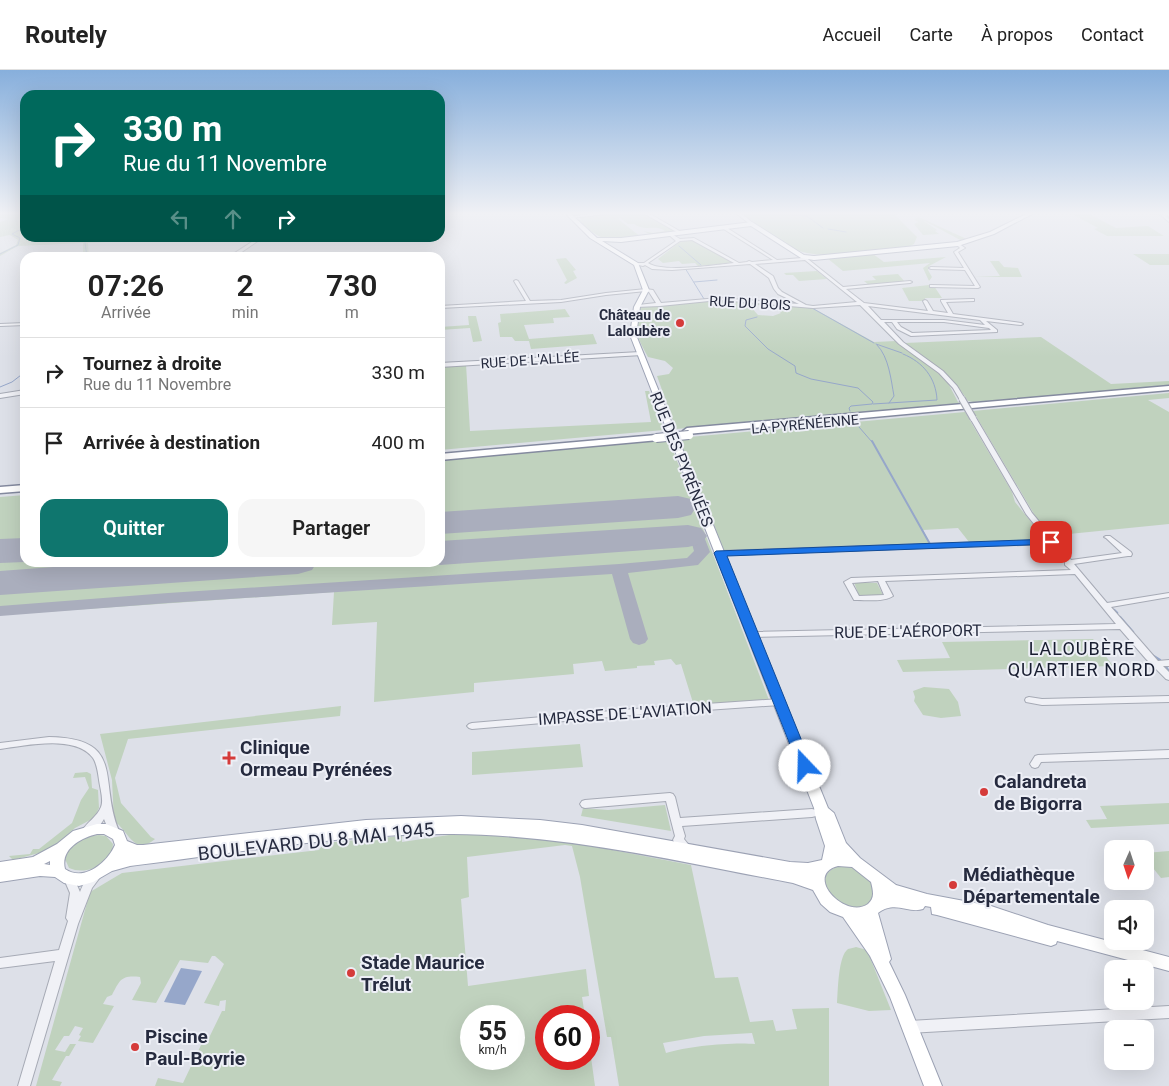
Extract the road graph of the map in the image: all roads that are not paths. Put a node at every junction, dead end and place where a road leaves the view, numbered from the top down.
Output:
1 (632, 261) edge
2 (650, 261) edge
3 (734, 261) edge
4 (757, 261) edge
5 (809, 261) edge
6 (962, 261) edge
7 (749, 262) junction
8 (737, 263) junction
9 (646, 264) junction
10 (637, 265) junction
11 (931, 268) dead end
12 (967, 269) junction
13 (516, 281) dead end
14 (910, 282) dead end
15 (932, 286) dead end
16 (842, 288) junction
17 (646, 290) junction
18 (972, 300) dead end
19 (925, 301) dead end
20 (529, 303) junction
21 (862, 304) junction
22 (660, 305) junction
23 (638, 306) junction
24 (808, 306) junction
25 (445, 307) edge
26 (931, 312) junction
27 (951, 315) junction
28 (981, 319) junction
29 (879, 321) junction
30 (893, 321) junction
31 (20, 324) edge
32 (1021, 324) dead end
33 (0, 325) edge
34 (990, 327) junction
35 (620, 355) junction
36 (642, 357) junction
37 (445, 365) edge
38 (1169, 390) edge
39 (20, 393) edge
40 (0, 396) edge
41 (655, 436) junction
42 (445, 453) edge
43 (445, 457) edge
44 (20, 488) edge
45 (0, 490) edge
46 (20, 492) edge
47 (0, 494) edge
48 (1108, 537) dead end
49 (1051, 542) junction
50 (720, 553) junction
51 (1068, 563) junction
52 (1076, 572) junction
53 (881, 580) junction
54 (1169, 595) edge
55 (1105, 606) junction
56 (1123, 626) junction
57 (753, 635) junction
58 (1169, 663) edge
59 (1156, 664) junction
60 (1169, 677) edge
61 (1169, 699) edge
62 (1029, 700) dead end
63 (780, 702) junction
64 (472, 726) dead end
65 (0, 746) edge
66 (1169, 754) edge
67 (1035, 764) dead end
68 (585, 804) dead end
69 (107, 805) junction
70 (818, 813) junction
71 (676, 822) junction
72 (87, 831) junction
73 (114, 831) junction
74 (122, 845) junction
75 (683, 845) junction
76 (63, 847) junction
77 (855, 862) junction
78 (825, 866) junction
79 (0, 868) edge
80 (105, 869) junction
81 (64, 875) junction
82 (0, 876) edge
83 (878, 880) junction
84 (818, 886) junction
85 (874, 908) junction
86 (848, 913) junction
87 (72, 924) junction
88 (63, 955) junction
89 (0, 963) edge
90 (1169, 964) edge
91 (883, 965) junction
92 (1169, 971) edge
93 (1169, 1012) edge
94 (909, 1027) junction
95 (24, 1086) edge
96 (933, 1086) edge

1 - 10 main road
2 - 9 street
3 - 8 street
4 - 7 street
5 - 16 street
6 - 12 street
7 - 8 street
7 - 24 street
8 - 9 street
9 - 10 street
10 - 17 main road
11 - 12 street
12 - 15 street
13 - 20 street
14 - 16 street
16 - 21 street
17 - 20 street
17 - 22 street
17 - 23 main road, RUE DES PYRÉNÉES
18 - 27 street
19 - 26 street
20 - 25 street
21 - 24 street, RUE DU BOIS
21 - 26 street, RUE DU BOIS
21 - 29 street
22 - 23 street, RUE DU BOIS
22 - 24 street, RUE DU BOIS
23 - 36 main road, RUE DES PYRÉNÉES
26 - 27 street, RUE DU BOIS
27 - 28 street, RUE DU BOIS
28 - 32 street, RUE DU BOIS
28 - 34 street
29 - 30 street
29 - 49 street, bridge
30 - 34 street
30 - 34 street
31 - 33 street
35 - 36 street, RUE DE L'ALLÉE
35 - 36 street, RUE DE L'ALLÉE
35 - 37 street, RUE DE L'ALLÉE
36 - 50 main road, RUE DES PYRÉNÉES
38 - 41 highway, LA PYRÉNÉENNE, bridge
39 - 40 street
41 - 42 highway, LA PYRÉNÉENNE
41 - 43 highway, LA PYRÉNÉENNE
44 - 45 highway
46 - 47 highway
48 - 51 street
49 - 50 street
49 - 51 street
50 - 57 main road, RUE DES PYRÉNÉES
51 - 52 street
52 - 53 street
52 - 55 street
53 - 53 street
54 - 55 street
55 - 56 street
56 - 57 street, RUE DE L'AÉROPORT
56 - 59 street
57 - 63 main road, RUE DES PYRÉNÉES
58 - 59 street
59 - 60 street
61 - 62 street
63 - 64 street, IMPASSE DE L'AVIATION
63 - 70 main road, RUE DES PYRÉNÉES
65 - 69 street
66 - 67 street
68 - 71 street
69 - 72 street
69 - 73 street
70 - 71 street
70 - 77 main road
70 - 78 main road
71 - 75 street
72 - 73 main road
72 - 76 main road
73 - 74 main road
74 - 75 main road, BOULEVARD DU 8 MAI 1945
74 - 80 main road
75 - 78 main road, BOULEVARD DU 8 MAI 1945
76 - 79 main road
76 - 81 main road
77 - 78 main road
77 - 83 main road
78 - 84 main road
80 - 81 main road
80 - 84 main road, BOULEVARD DU 8 MAI 1945
80 - 87 street
81 - 82 main road
81 - 87 street
83 - 85 main road
83 - 90 main road
84 - 86 main road
85 - 86 main road
85 - 91 main road
85 - 92 main road
86 - 91 main road
87 - 88 street
88 - 89 street
88 - 95 street
91 - 94 main road
93 - 94 street
94 - 96 main road

